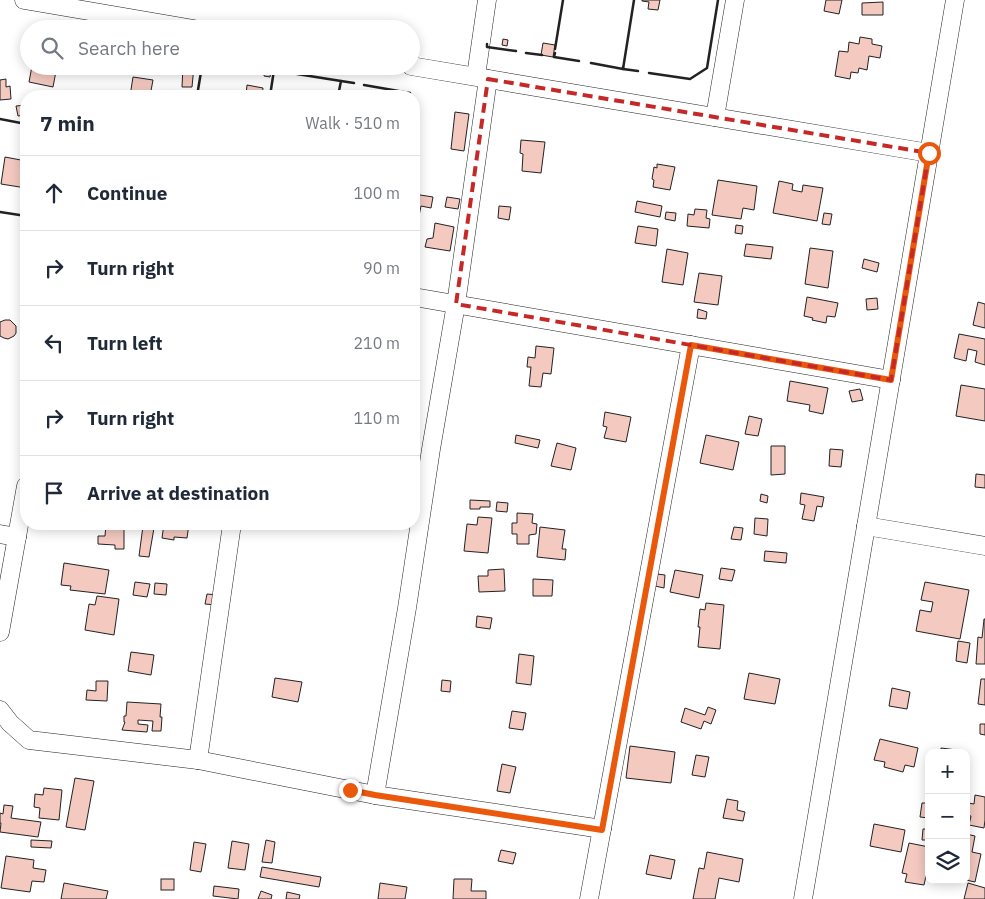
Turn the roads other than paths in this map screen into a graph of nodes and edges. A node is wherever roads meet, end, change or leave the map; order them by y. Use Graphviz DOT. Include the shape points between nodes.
graph roads {
  1 [pos="24,0"];
  2 [pos="487,0"];
  3 [pos="735,0"];
  4 [pos="955,0"];
  5 [pos="141,20"];
  6 [pos="420,68"];
  7 [pos="482,78"];
  8 [pos="715,117"];
  9 [pos="929,153"];
  10 [pos="420,298"];
  11 [pos="456,304"];
  12 [pos="691,345"];
  13 [pos="891,380"];
  14 [pos="20,504"];
  15 [pos="420,522"];
  16 [pos="866,526"];
  17 [pos="231,530"];
  18 [pos="419,530"];
  19 [pos="9,536"];
  20 [pos="985,546"];
  21 [pos="0,632"];
  22 [pos="0,710"];
  23 [pos="198,760"];
  24 [pos="375,795"];
  25 [pos="602,830"];
  26 [pos="589,899"];
  27 [pos="803,899"];
  1 -- 5 [label="street"];
  2 -- 7 [label="street"];
  3 -- 8 [label="street"];
  4 -- 9 [label="street"];
  6 -- 7 [label="street"];
  7 -- 8 [label="street"];
  7 -- 11 [label="street"];
  8 -- 9 [label="street"];
  9 -- 13 [label="street"];
  10 -- 11 [label="street"];
  11 -- 12 [label="street"];
  11 -- 15 [label="street"];
  12 -- 13 [label="street"];
  12 -- 25 [label="street"];
  13 -- 16 [label="street"];
  14 -- 19 [label="street"];
  16 -- 20 [label="street"];
  16 -- 27 [label="street"];
  17 -- 23 [label="street"];
  18 -- 24 [label="street"];
  19 -- 21 [label="street"];
  22 -- 23 [label="street" via="29,740"];
  23 -- 24 [label="street"];
  24 -- 25 [label="street"];
  25 -- 26 [label="street"];
}
